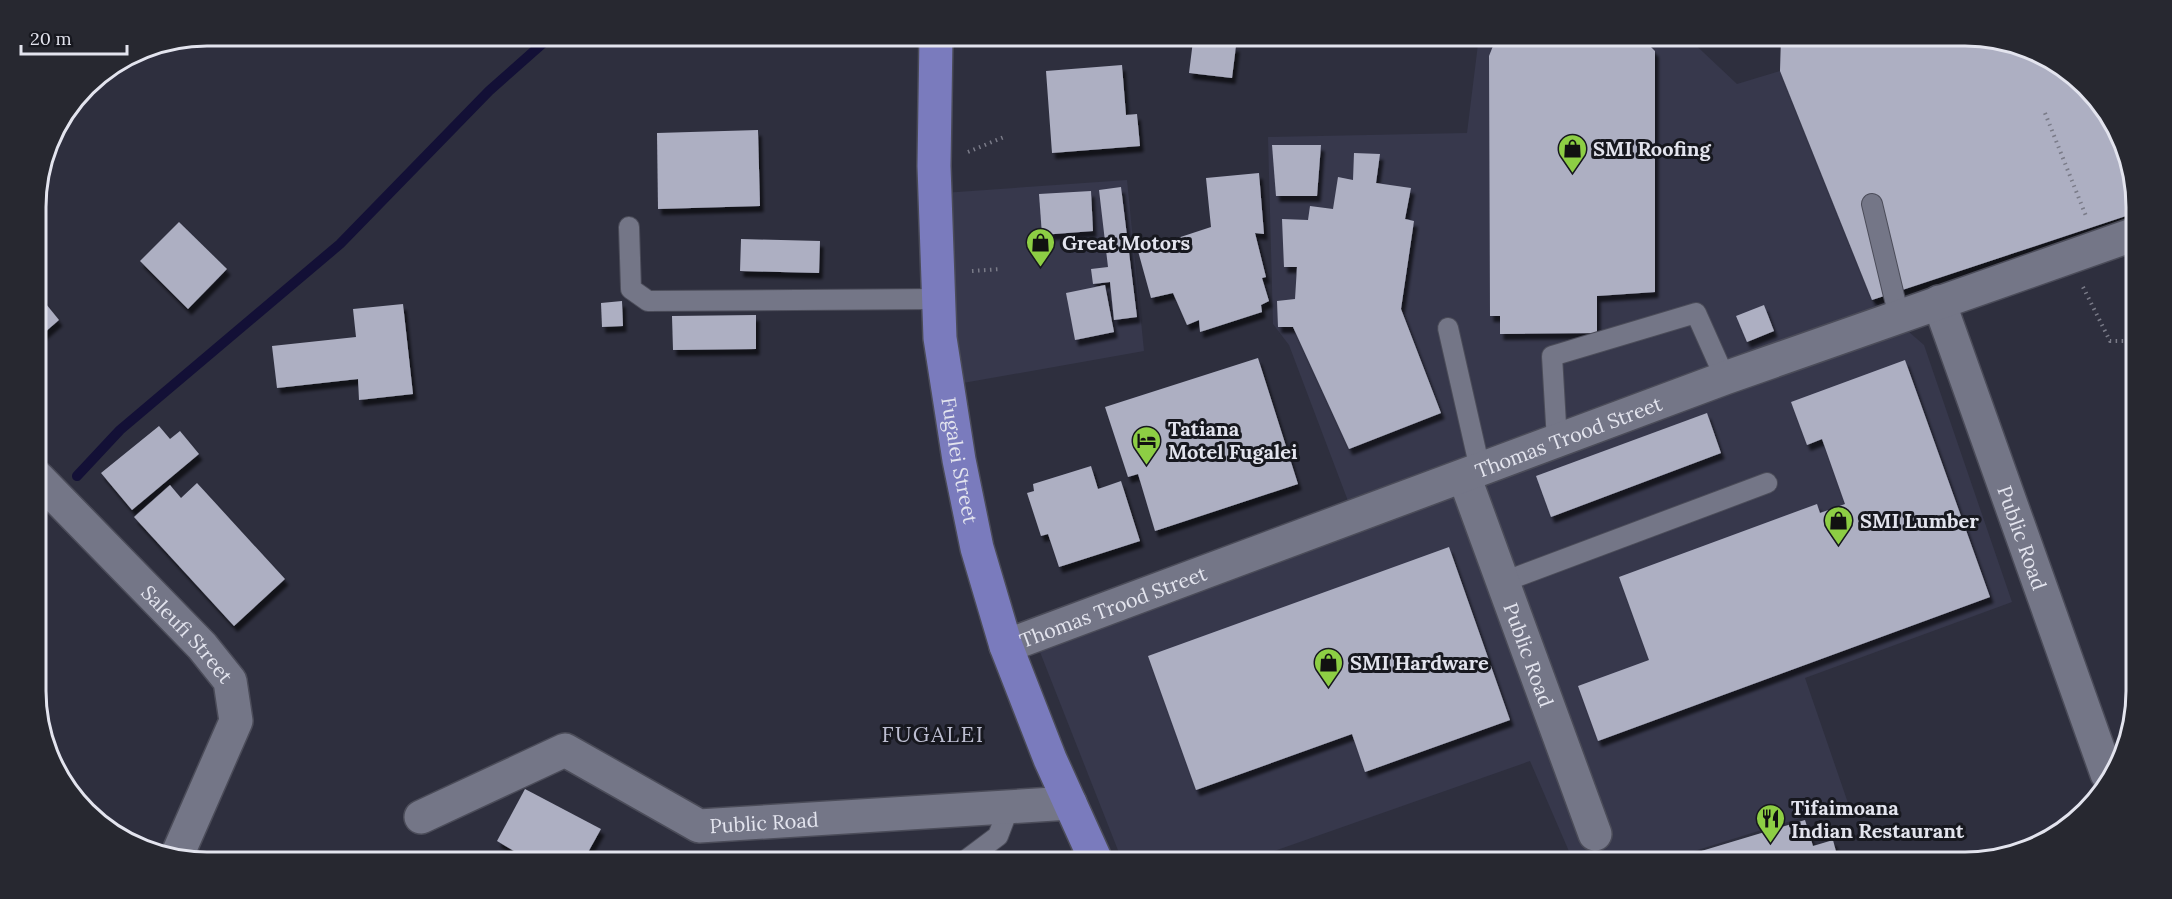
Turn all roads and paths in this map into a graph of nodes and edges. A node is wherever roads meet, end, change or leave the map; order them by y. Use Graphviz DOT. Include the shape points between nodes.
graph roads {
  1 [pos="936,47"];
  2 [pos="2045,113"];
  3 [pos="1872,204"];
  4 [pos="629,227"];
  5 [pos="2126,237"];
  6 [pos="2098,247"];
  7 [pos="2068,257"];
  8 [pos="939,299"];
  9 [pos="1939,303"];
  10 [pos="1899,316"];
  11 [pos="1448,328"];
  12 [pos="2126,341"];
  13 [pos="1725,378"];
  14 [pos="1557,441"];
  15 [pos="1472,472"];
  16 [pos="1767,483"];
  17 [pos="47,487"];
  18 [pos="1503,582"];
  19 [pos="1006,646"];
  20 [pos="2105,769"];
  21 [pos="1070,803"];
  22 [pos="1009,807"];
  23 [pos="421,817"];
  24 [pos="1595,834"];
  25 [pos="180,850"];
  26 [pos="977,852"];
  27 [pos="1092,852"];
  1 -- 8 [label="main road, Fugalei Street" via="933,166"];
  2 -- 6 [label="path"];
  3 -- 10 [label="lane"];
  4 -- 8 [label="lane" via="631,289 648,302"];
  5 -- 6 [label="street, Thomas Trood Street"];
  6 -- 7 [label="street, Thomas Trood Street"];
  7 -- 9 [label="street, Thomas Trood Street"];
  7 -- 12 [label="path" via="2110,341"];
  8 -- 19 [label="main road, Fugalei Street" via="940,338 959,460 977,548"];
  9 -- 10 [label="street, Thomas Trood Street"];
  9 -- 20 [label="street, Public Road"];
  10 -- 13 [label="street, Thomas Trood Street"];
  11 -- 15 [label="lane"];
  13 -- 14 [label="street, Thomas Trood Street"];
  13 -- 14 [label="lane" via="1696,313 1552,356"];
  14 -- 15 [label="street, Thomas Trood Street"];
  15 -- 18 [label="street, Public Road"];
  15 -- 19 [label="street, Thomas Trood Street"];
  16 -- 18 [label="lane"];
  17 -- 25 [label="street, Saleufi Street" via="202,646 230,681 236,721"];
  18 -- 24 [label="street, Public Road"];
  19 -- 21 [label="main road, Fugalei Street"];
  21 -- 22 [label="street, Public Road"];
  21 -- 27 [label="main road, Fugalei Street"];
  22 -- 23 [label="street, Public Road" via="699,826 565,750"];
  22 -- 26 [label="lane" via="998,836"];
}
